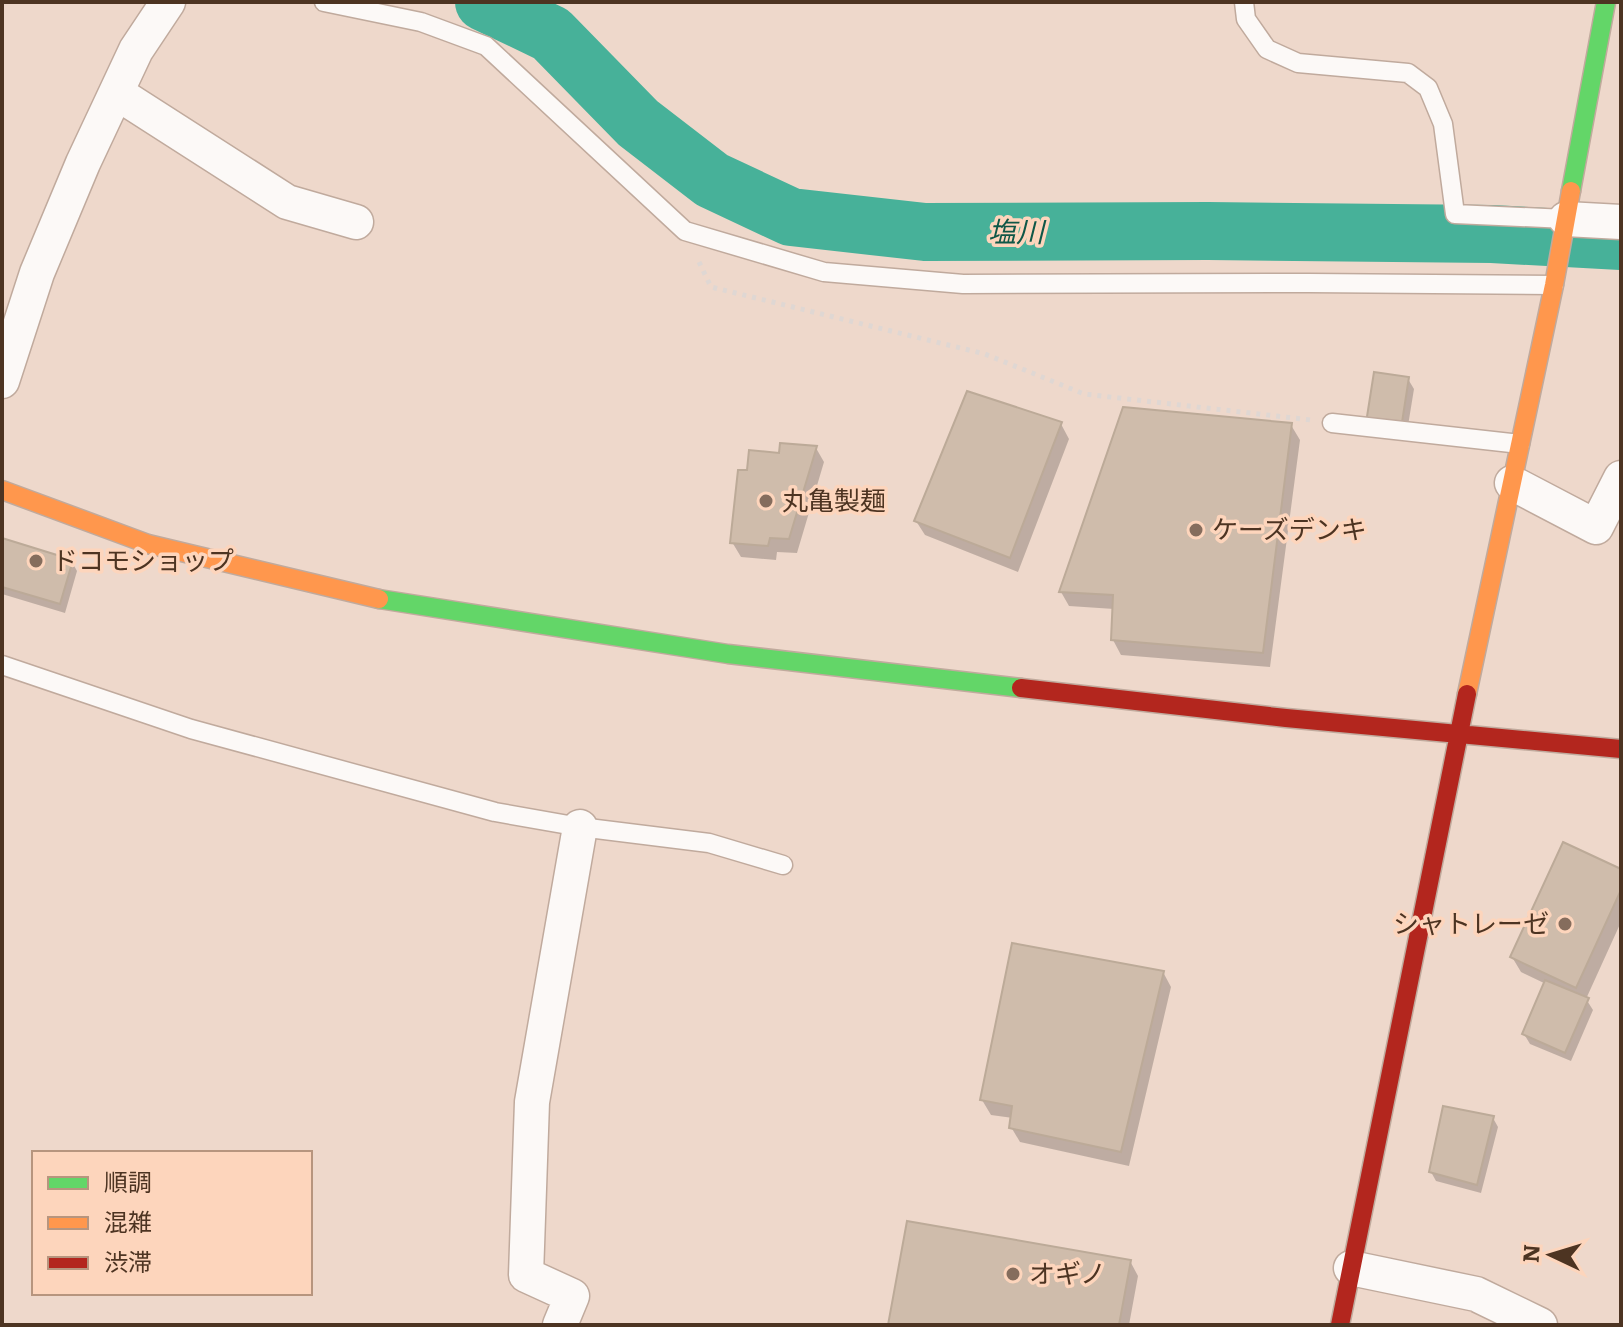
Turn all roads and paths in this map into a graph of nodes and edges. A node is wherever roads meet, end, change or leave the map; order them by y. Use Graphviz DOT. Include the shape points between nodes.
graph roads {
  1 [pos="168,2"];
  2 [pos="324,2"];
  3 [pos="1244,2"];
  4 [pos="1606,2"];
  5 [pos="117,93"];
  6 [pos="1566,219"];
  7 [pos="356,222"];
  8 [pos="1621,222"];
  9 [pos="685,231"];
  10 [pos="1554,285"];
  11 [pos="2,381"];
  12 [pos="1332,423"];
  13 [pos="1520,444"];
  14 [pos="1621,478"];
  15 [pos="1512,483"];
  16 [pos="2,490"];
  17 [pos="2,665"];
  18 [pos="1459,733"];
  19 [pos="1621,749"];
  20 [pos="580,827"];
  21 [pos="783,865"];
  22 [pos="1351,1268"];
  23 [pos="560,1325"];
  24 [pos="1340,1325"];
  25 [pos="1540,1325"];
  1 -- 5 [label="street" via="136,50"];
  2 -- 9 [label="lane" via="421,22 486,46"];
  3 -- 6 [label="lane" via="1246,19 1267,49 1298,63 1408,73 1428,88 1443,124 1455,214"];
  4 -- 6 [label="street"];
  5 -- 7 [label="street" via="287,202"];
  5 -- 11 [label="street" via="37,273"];
  6 -- 8 [label="street"];
  6 -- 10 [label="street"];
  9 -- 10 [label="lane" via="824,272 963,284"];
  9 -- 12 [label="path" via="711,287 985,354 1084,394"];
  10 -- 13 [label="street"];
  12 -- 13 [label="lane"];
  13 -- 15 [label="street"];
  14 -- 15 [label="street" via="1596,527"];
  15 -- 18 [label="street"];
  16 -- 18 [label="street" via="148,544 366,597 728,654"];
  17 -- 20 [label="lane" via="191,729 495,812"];
  18 -- 19 [label="street"];
  18 -- 22 [label="street"];
  20 -- 21 [label="lane" via="709,843"];
  20 -- 23 [label="street" via="532,1102 526,1275 572,1296"];
  22 -- 24 [label="street"];
  22 -- 25 [label="street" via="1476,1294"];
}
